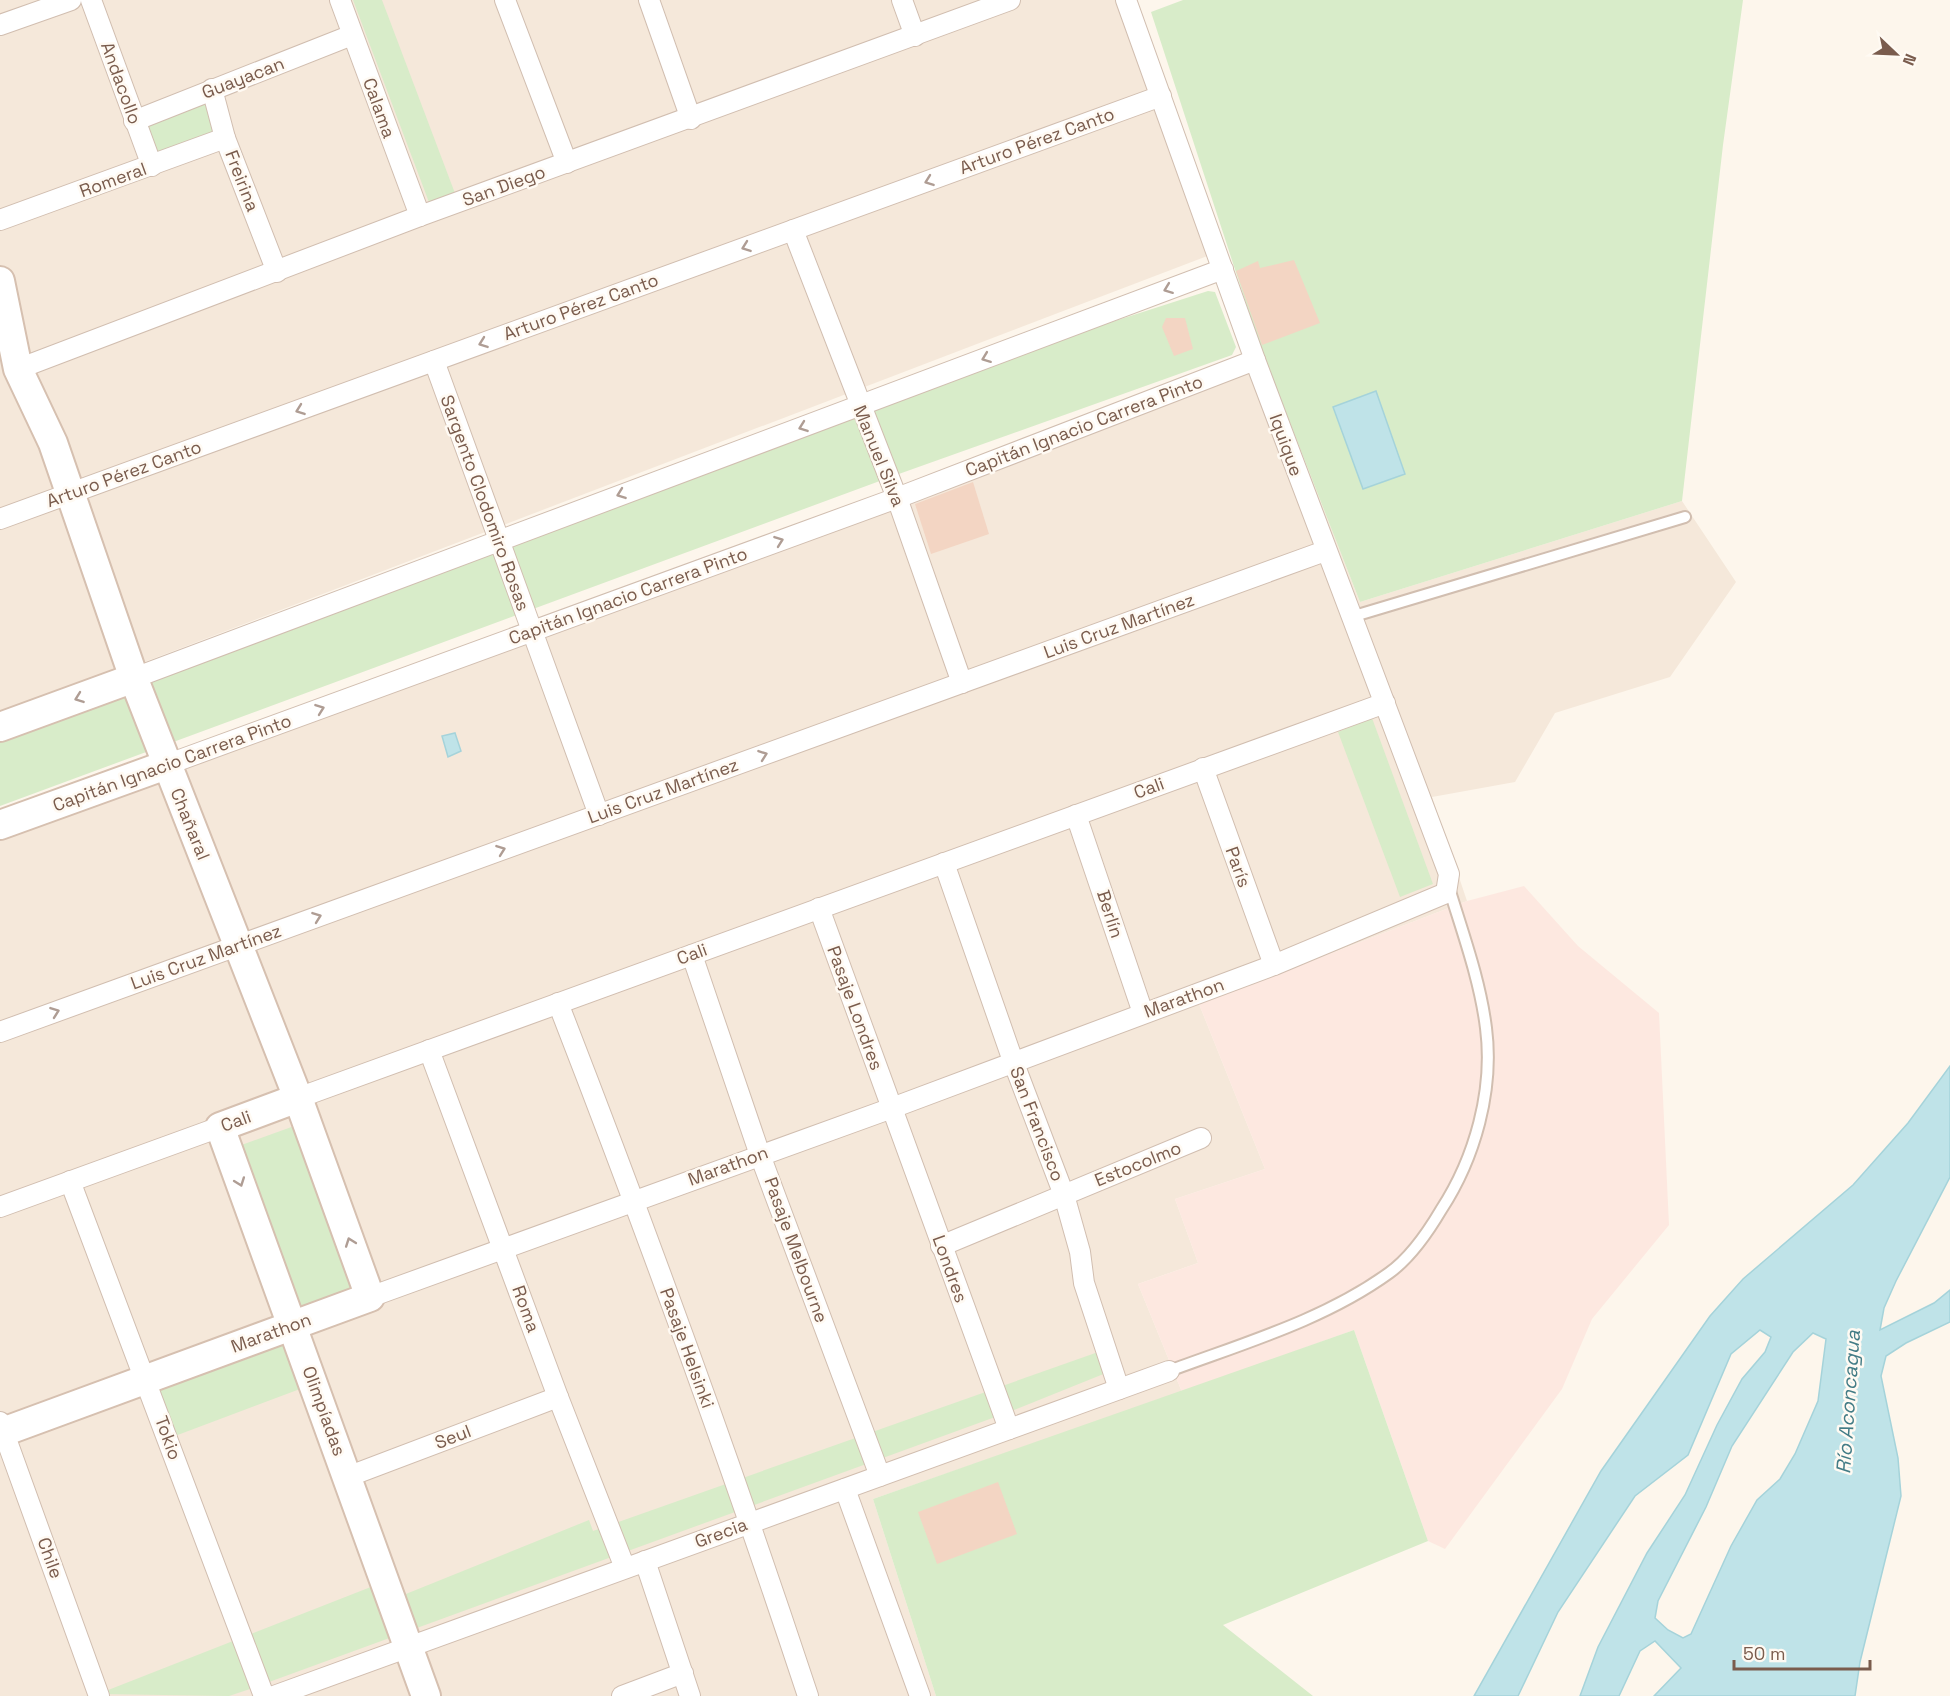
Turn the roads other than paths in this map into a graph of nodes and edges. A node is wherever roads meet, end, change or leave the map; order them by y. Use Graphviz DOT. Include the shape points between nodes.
graph roads {
  1 [pos="71,0"];
  2 [pos="91,0"];
  3 [pos="340,0"];
  4 [pos="505,0"];
  5 [pos="649,0"];
  6 [pos="902,0"];
  7 [pos="1010,0"];
  8 [pos="1126,0"];
  9 [pos="0,25"];
  10 [pos="352,35"];
  11 [pos="915,36"];
  12 [pos="212,89"];
  13 [pos="1161,96"];
  14 [pos="691,119"];
  15 [pos="134,121"];
  16 [pos="225,138"];
  17 [pos="567,163"];
  18 [pos="152,166"];
  19 [pos="420,216"];
  20 [pos="0,220"];
  21 [pos="792,230"];
  22 [pos="1223,269"];
  23 [pos="277,272"];
  24 [pos="0,281"];
  25 [pos="1254,360"];
  26 [pos="434,361"];
  27 [pos="9,372"];
  28 [pos="860,406"];
  29 [pos="70,494"];
  30 [pos="897,498"];
  31 [pos="1685,517"];
  32 [pos="0,519"];
  33 [pos="498,539"];
  34 [pos="1325,551"];
  35 [pos="1352,617"];
  36 [pos="532,631"];
  37 [pos="134,678"];
  38 [pos="962,683"];
  39 [pos="1385,703"];
  40 [pos="0,727"];
  41 [pos="166,765"];
  42 [pos="1203,768"];
  43 [pos="1076,814"];
  44 [pos="599,815"];
  45 [pos="0,825"];
  46 [pos="944,862"];
  47 [pos="1449,888"];
  48 [pos="819,908"];
  49 [pos="238,946"];
  50 [pos="692,955"];
  51 [pos="1274,965"];
  52 [pos="558,1003"];
  53 [pos="1143,1013"];
  54 [pos="0,1032"];
  55 [pos="429,1050"];
  56 [pos="1013,1061"];
  57 [pos="298,1098"];
  58 [pos="892,1108"];
  59 [pos="220,1127"];
  60 [pos="1201,1138"];
  61 [pos="760,1155"];
  62 [pos="70,1181"];
  63 [pos="1064,1195"];
  64 [pos="634,1200"];
  65 [pos="0,1207"];
  66 [pos="941,1246"];
  67 [pos="504,1248"];
  68 [pos="369,1297"];
  69 [pos="292,1325"];
  70 [pos="1169,1371"];
  71 [pos="146,1379"];
  72 [pos="1119,1389"];
  73 [pos="558,1397"];
  74 [pos="1,1428"];
  75 [pos="1009,1429"];
  76 [pos="880,1476"];
  77 [pos="347,1477"];
  78 [pos="845,1489"];
  79 [pos="750,1523"];
  80 [pos="645,1561"];
  81 [pos="625,1568"];
  82 [pos="408,1647"];
  83 [pos="683,1673"];
  84 [pos="282,1695"];
  85 [pos="99,1696"];
  86 [pos="264,1696"];
  87 [pos="426,1696"];
  88 [pos="622,1696"];
  89 [pos="690,1696"];
  90 [pos="808,1696"];
  91 [pos="920,1696"];
  1 -- 9 [label="street"];
  2 -- 15 [label="street, Andacollo"];
  3 -- 10 [label="street, Calama"];
  4 -- 17 [label="street"];
  5 -- 14 [label="street"];
  6 -- 11 [label="street"];
  7 -- 11 [label="street, San Diego"];
  8 -- 13 [label="street, Iquique"];
  10 -- 12 [label="street, Guayacan"];
  10 -- 19 [label="street, Calama"];
  11 -- 14 [label="street, San Diego"];
  12 -- 15 [label="street, Guayacan"];
  12 -- 16 [label="street, Freirina"];
  13 -- 21 [label="street, Arturo Pérez Canto, one-way"];
  13 -- 22 [label="street, Iquique"];
  14 -- 17 [label="street, San Diego"];
  15 -- 18 [label="street, Andacollo"];
  16 -- 18 [label="street, Romeral"];
  16 -- 23 [label="street, Freirina"];
  17 -- 19 [label="street, San Diego"];
  18 -- 20 [label="street, Romeral"];
  19 -- 23 [label="street, San Diego"];
  21 -- 26 [label="street, Arturo Pérez Canto, one-way"];
  21 -- 28 [label="street, Manuel Silva"];
  22 -- 25 [label="street, Iquique"];
  22 -- 28 [label="street, one-way"];
  23 -- 27 [label="street, San Diego"];
  24 -- 27 [label="street, Chañaral"];
  25 -- 30 [label="street, Capitán Ignacio Carrera Pinto"];
  25 -- 34 [label="street, Iquique"];
  26 -- 29 [label="street, Arturo Pérez Canto, one-way"];
  26 -- 33 [label="street, Sargento Clodomiro Rosas"];
  27 -- 29 [label="street, Chañaral" via="40,412"];
  28 -- 30 [label="street, Manuel Silva"];
  28 -- 33 [label="street, one-way"];
  29 -- 32 [label="street, Arturo Pérez Canto"];
  29 -- 37 [label="street, Chañaral"];
  36 -- 30 [label="street, Capitán Ignacio Carrera Pinto, one-way"];
  30 -- 38 [label="street, Manuel Silva"];
  31 -- 35 [label="lane"];
  33 -- 36 [label="street, Sargento Clodomiro Rosas"];
  33 -- 37 [label="street"];
  34 -- 35 [label="street, Iquique"];
  34 -- 38 [label="street, Luis Cruz Martínez"];
  35 -- 39 [label="street, Iquique"];
  41 -- 36 [label="street, Capitán Ignacio Carrera Pinto, one-way"];
  36 -- 44 [label="street, Sargento Clodomiro Rosas"];
  37 -- 40 [label="street, one-way"];
  37 -- 41 [label="street, Chañaral"];
  44 -- 38 [label="street, Luis Cruz Martínez, one-way"];
  39 -- 42 [label="street, Cali"];
  39 -- 47 [label="street, Iquique" via="1449,874"];
  41 -- 45 [label="street, Capitán Ignacio Carrera Pinto"];
  41 -- 49 [label="street, Chañaral"];
  42 -- 43 [label="street, Cali"];
  42 -- 51 [label="street, París"];
  43 -- 46 [label="street, Cali"];
  43 -- 53 [label="street, Berlín"];
  49 -- 44 [label="street, Luis Cruz Martínez, one-way"];
  46 -- 48 [label="street, Cali"];
  46 -- 56 [label="street, San Francisco"];
  47 -- 51 [label="street, Marathon" via="1440,897"];
  47 -- 70 [label="lane" via="1484,1019 1488,1080 1476,1137 1452,1195 1428,1231 1391,1272 1336,1305"];
  48 -- 50 [label="street, Cali"];
  48 -- 58 [label="street, Pasaje Londres"];
  54 -- 49 [label="street, Luis Cruz Martínez, one-way"];
  49 -- 57 [label="street, Chañaral"];
  50 -- 52 [label="street, Cali"];
  50 -- 61 [label="street, Pasaje Melbourne"];
  51 -- 53 [label="street, Marathon"];
  52 -- 55 [label="street, Cali"];
  52 -- 64 [label="street, Pasaje Helsinki"];
  53 -- 56 [label="street, Marathon"];
  55 -- 57 [label="street, Cali"];
  55 -- 67 [label="street, Roma"];
  56 -- 58 [label="street, Marathon"];
  56 -- 63 [label="street, San Francisco"];
  57 -- 59 [label="street, Cali"];
  68 -- 57 [label="street, Chañaral, one-way"];
  58 -- 61 [label="street, Marathon"];
  58 -- 66 [label="street, Londres"];
  59 -- 62 [label="street, Cali"];
  59 -- 69 [label="street, Olimpíadas, one-way"];
  60 -- 63 [label="street, Estocolmo"];
  61 -- 64 [label="street, Marathon"];
  61 -- 76 [label="street, Pasaje Melbourne"];
  62 -- 65 [label="street, Cali"];
  62 -- 71 [label="street, Tokio"];
  63 -- 66 [label="street, Estocolmo"];
  63 -- 72 [label="street, San Francisco" via="1084,1283"];
  64 -- 67 [label="street, Marathon"];
  64 -- 79 [label="street, Pasaje Helsinki"];
  66 -- 75 [label="street, Londres"];
  67 -- 68 [label="street, Marathon"];
  67 -- 73 [label="street, Roma"];
  68 -- 69 [label="street, Marathon"];
  69 -- 71 [label="street, Marathon"];
  69 -- 77 [label="street, Olimpíadas"];
  70 -- 72 [label="street, Grecia"];
  71 -- 74 [label="street, Marathon"];
  71 -- 86 [label="street, Tokio"];
  72 -- 75 [label="street, Grecia"];
  73 -- 77 [label="street, Seul"];
  73 -- 81 [label="street, Roma"];
  74 -- 85 [label="street, Chile"];
  75 -- 76 [label="street, Grecia"];
  76 -- 78 [label="street, Grecia"];
  77 -- 82 [label="street, Olimpíadas"];
  78 -- 79 [label="street, Grecia"];
  78 -- 91 [label="street"];
  79 -- 80 [label="street, Grecia"];
  79 -- 90 [label="street, Pasaje Helsinki"];
  80 -- 81 [label="street, Grecia"];
  80 -- 83 [label="street"];
  81 -- 82 [label="street, Grecia"];
  82 -- 84 [label="street, Grecia"];
  82 -- 87 [label="street, Olimpíadas"];
  83 -- 88 [label="street"];
  83 -- 89 [label="street"];
}
